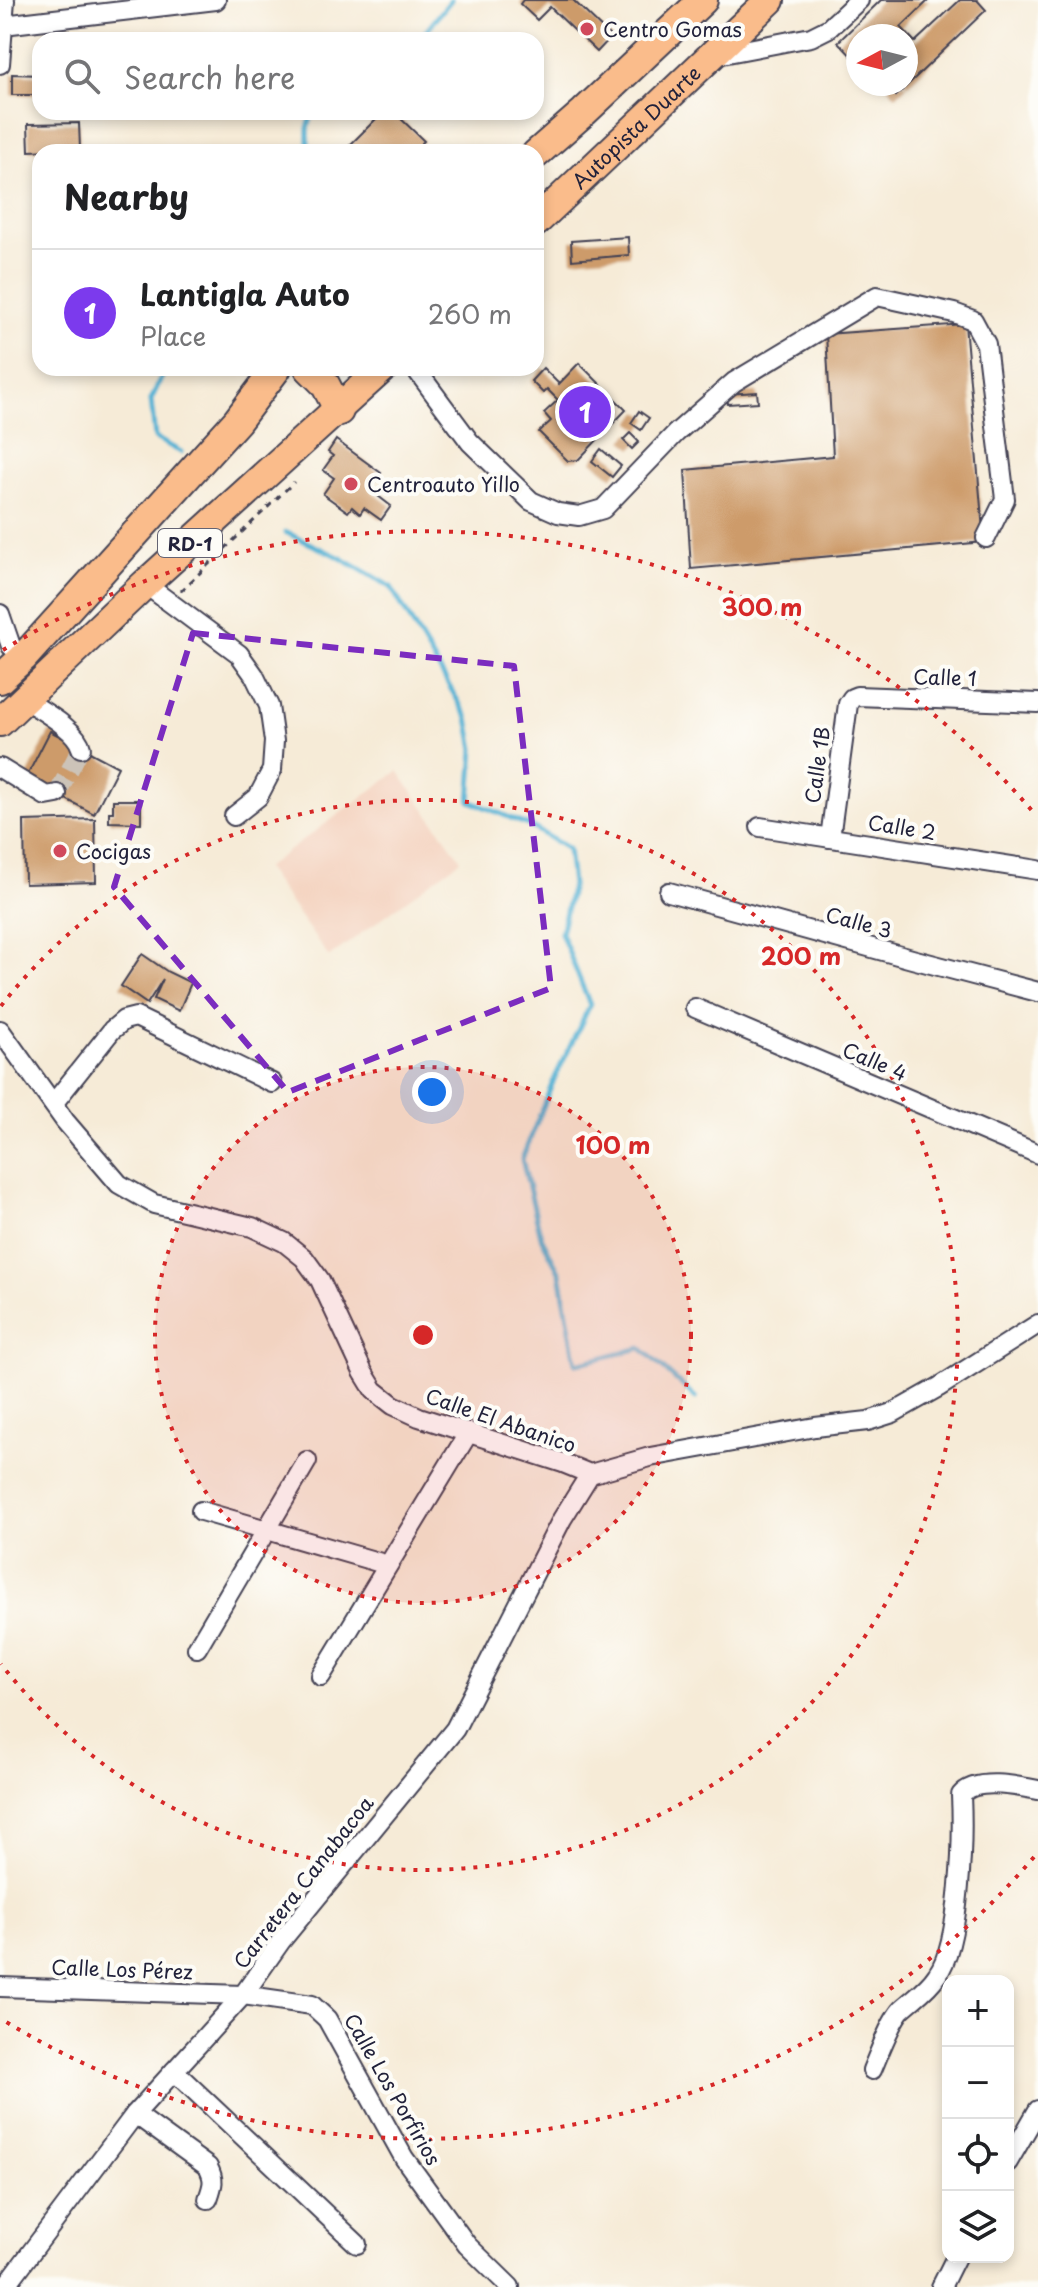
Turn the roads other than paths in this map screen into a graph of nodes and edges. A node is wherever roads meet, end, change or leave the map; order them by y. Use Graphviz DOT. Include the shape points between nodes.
graph roads {
  1 [pos="5,0"];
  2 [pos="216,0"];
  3 [pos="703,0"];
  4 [pos="770,0"];
  5 [pos="859,0"];
  6 [pos="3,25"];
  7 [pos="709,56"];
  8 [pos="0,64"];
  9 [pos="544,147"];
  10 [pos="544,214"];
  11 [pos="271,376"];
  12 [pos="317,376"];
  13 [pos="338,376"];
  14 [pos="375,376"];
  15 [pos="421,376"];
  16 [pos="362,388"];
  17 [pos="339,411"];
  18 [pos="986,538"];
  19 [pos="145,584"];
  20 [pos="0,614"];
  21 [pos="23,658"];
  22 [pos="0,679"];
  23 [pos="852,698"];
  24 [pos="24,699"];
  25 [pos="1038,703"];
  26 [pos="0,722"];
  27 [pos="81,748"];
  28 [pos="0,768"];
  29 [pos="57,794"];
  30 [pos="234,816"];
  31 [pos="760,827"];
  32 [pos="830,838"];
  33 [pos="1038,870"];
  34 [pos="669,892"];
  35 [pos="1038,992"];
  36 [pos="695,1008"];
  37 [pos="0,1030"];
  38 [pos="272,1083"];
  39 [pos="53,1104"];
  40 [pos="1038,1154"];
  41 [pos="1038,1324"];
  42 [pos="469,1432"];
  43 [pos="307,1461"];
  44 [pos="590,1474"];
  45 [pos="201,1511"];
  46 [pos="266,1530"];
  47 [pos="388,1565"];
  48 [pos="197,1648"];
  49 [pos="321,1676"];
  50 [pos="1038,1790"];
  51 [pos="0,1987"];
  52 [pos="243,1995"];
  53 [pos="872,2070"];
  54 [pos="174,2071"];
  55 [pos="1038,2110"];
  56 [pos="135,2114"];
  57 [pos="1014,2152"];
  58 [pos="208,2199"];
  59 [pos="357,2244"];
  60 [pos="953,2263"];
  61 [pos="5,2287"];
  62 [pos="510,2287"];
  63 [pos="941,2287"];
  1 -- 6 [label="street"];
  2 -- 6 [label="street"];
  3 -- 9 [label="highway"];
  4 -- 7 [label="highway, Autopista Duarte"];
  5 -- 7 [label="street" via="811,37"];
  6 -- 8 [label="street"];
  7 -- 10 [label="highway, Autopista Duarte"];
  11 -- 21 [label="highway, RD-1" via="237,421"];
  12 -- 17 [label="highway"];
  13 -- 16 [label="highway"];
  14 -- 16 [label="highway, RD-1"];
  15 -- 18 [label="street" via="470,442 531,501 579,516 603,509 734,382 877,296 954,313 973,320 986,344 1005,499"];
  16 -- 17 [label="highway, RD-1"];
  17 -- 19 [label="highway, RD-1"];
  19 -- 24 [label="highway, RD-1"];
  19 -- 30 [label="street" via="239,654 269,706 272,770 258,797"];
  20 -- 21 [label="street" via="11,646"];
  21 -- 22 [label="highway, RD-1"];
  23 -- 25 [label="street, Calle 1"];
  23 -- 32 [label="street, Calle 1B"];
  24 -- 26 [label="highway, RD-1"];
  24 -- 27 [label="street" via="74,734"];
  28 -- 29 [label="street" via="46,796"];
  31 -- 32 [label="street, Calle 2"];
  32 -- 33 [label="street, Calle 2"];
  34 -- 35 [label="street, Calle 3"];
  36 -- 40 [label="street, Calle 4"];
  37 -- 39 [label="street, Calle El Abanico"];
  38 -- 39 [label="street" via="136,1017 112,1030"];
  39 -- 42 [label="street, Calle El Abanico" via="119,1184 154,1204 252,1227 284,1242 320,1280 374,1390 419,1417"];
  41 -- 44 [label="street, Calle El Abanico" via="893,1413 650,1457"];
  42 -- 44 [label="street, Calle El Abanico"];
  42 -- 47 [label="street"];
  43 -- 46 [label="street"];
  44 -- 52 [label="street, Carretera Canabacoa" via="455,1729"];
  45 -- 46 [label="street"];
  46 -- 47 [label="street"];
  46 -- 48 [label="street"];
  47 -- 49 [label="street"];
  50 -- 53 [label="street" via="975,1785 961,1795 960,1870 950,1941 939,1973 899,2011"];
  51 -- 52 [label="street, Calle Los Pérez"];
  52 -- 54 [label="street, Carretera Canabacoa"];
  52 -- 62 [label="street, Calle Los Porfirios" via="312,2005 322,2012 404,2158 467,2245"];
  54 -- 56 [label="street, Carretera Canabacoa"];
  54 -- 59 [label="street"];
  55 -- 57 [label="street"];
  56 -- 58 [label="street" via="208,2167 214,2183"];
  56 -- 61 [label="street, Carretera Canabacoa"];
  60 -- 63 [label="street"];
}
